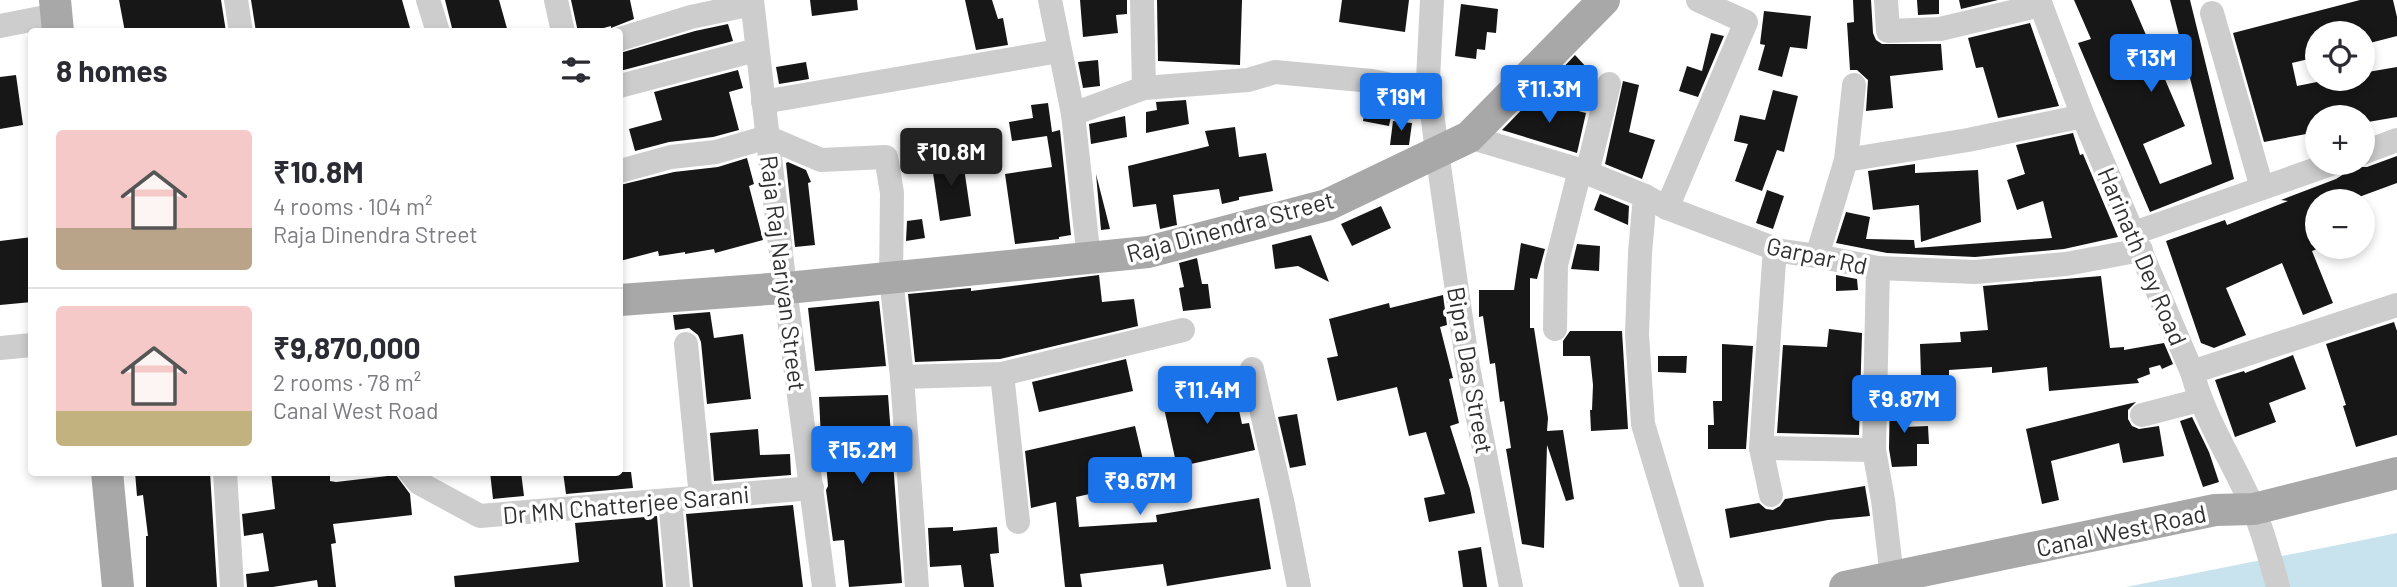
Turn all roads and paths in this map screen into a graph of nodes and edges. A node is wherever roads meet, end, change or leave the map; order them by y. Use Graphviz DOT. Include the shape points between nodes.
graph roads {
  1 [pos="236,0"];
  2 [pos="428,0"];
  3 [pos="556,0"];
  4 [pos="1050,0"];
  5 [pos="1142,0"];
  6 [pos="1432,0"];
  7 [pos="1604,0"];
  8 [pos="1698,0"];
  9 [pos="1885,0"];
  10 [pos="752,2"];
  11 [pos="2040,2"];
  12 [pos="2211,13"];
  13 [pos="56,15"];
  14 [pos="0,26"];
  15 [pos="240,28"];
  16 [pos="433,28"];
  17 [pos="562,28"];
  18 [pos="623,38"];
  19 [pos="756,50"];
  20 [pos="1059,51"];
  21 [pos="1609,83"];
  22 [pos="623,85"];
  23 [pos="1854,85"];
  24 [pos="1144,88"];
  25 [pos="1430,93"];
  26 [pos="763,102"];
  27 [pos="1073,114"];
  28 [pos="2083,116"];
  29 [pos="1469,136"];
  30 [pos="766,137"];
  31 [pos="2397,141"];
  32 [pos="2375,149"];
  33 [pos="1437,152"];
  34 [pos="1846,160"];
  35 [pos="623,170"];
  36 [pos="1583,172"];
  37 [pos="2305,173"];
  38 [pos="2262,188"];
  39 [pos="1656,202"];
  40 [pos="2137,242"];
  41 [pos="1775,248"];
  42 [pos="1817,256"];
  43 [pos="1089,259"];
  44 [pos="1878,268"];
  45 [pos="891,278"];
  46 [pos="785,288"];
  47 [pos="623,300"];
  48 [pos="2397,305"];
  49 [pos="1555,329"];
  50 [pos="1183,330"];
  51 [pos="685,344"];
  52 [pos="28,345"];
  53 [pos="0,348"];
  54 [pos="1252,369"];
  55 [pos="2192,372"];
  56 [pos="1002,374"];
  57 [pos="902,377"];
  58 [pos="2200,400"];
  59 [pos="2142,415"];
  60 [pos="1761,448"];
  61 [pos="1874,450"];
  62 [pos="2397,473"];
  63 [pos="107,476"];
  64 [pos="225,476"];
  65 [pos="414,476"];
  66 [pos="812,488"];
  67 [pos="1772,495"];
  68 [pos="701,497"];
  69 [pos="670,500"];
  70 [pos="2258,520"];
  71 [pos="1018,523"];
  72 [pos="1892,577"];
  73 [pos="118,587"];
  74 [pos="232,587"];
  75 [pos="678,587"];
  76 [pos="824,587"];
  77 [pos="917,587"];
  78 [pos="1299,587"];
  79 [pos="1511,587"];
  80 [pos="1692,587"];
  81 [pos="1845,587"];
  82 [pos="2278,587"];
  1 -- 15 [label="street"];
  2 -- 16 [label="street"];
  3 -- 17 [label="street"];
  4 -- 20 [label="street"];
  5 -- 24 [label="street"];
  6 -- 25 [label="street, Bipra Das Street"];
  7 -- 29 [label="main road, Raja Dinendra Street"];
  8 -- 39 [label="street" via="1746,22"];
  9 -- 11 [label="street" via="1888,31 1940,29"];
  10 -- 18 [label="street"];
  10 -- 19 [label="street, Raja Raj Nariyan Street"];
  11 -- 28 [label="street, Harinath Dey Road"];
  12 -- 38 [label="street"];
  13 -- 14 [label="street"];
  19 -- 22 [label="street"];
  19 -- 26 [label="street, Raja Raj Nariyan Street"];
  20 -- 26 [label="street"];
  20 -- 27 [label="street"];
  21 -- 36 [label="street"];
  23 -- 34 [label="street"];
  24 -- 25 [label="street" via="1248,80 1275,72 1372,81"];
  24 -- 27 [label="street"];
  25 -- 33 [label="street, Bipra Das Street"];
  26 -- 30 [label="street, Raja Raj Nariyan Street"];
  27 -- 43 [label="street"];
  28 -- 34 [label="street"];
  28 -- 40 [label="street, Harinath Dey Road"];
  29 -- 33 [label="main road, Raja Dinendra Street"];
  29 -- 36 [label="street, Garpar Rd"];
  30 -- 35 [label="street"];
  30 -- 45 [label="street" via="821,160 886,157 892,193"];
  30 -- 46 [label="street, Raja Raj Nariyan Street"];
  31 -- 32 [label="street"];
  33 -- 43 [label="main road, Raja Dinendra Street" via="1327,205 1148,252"];
  33 -- 79 [label="street, Bipra Das Street" via="1468,367"];
  34 -- 42 [label="street"];
  36 -- 39 [label="street, Garpar Rd"];
  36 -- 49 [label="street" via="1556,265"];
  37 -- 38 [label="street, Garpar Rd"];
  38 -- 40 [label="street, Garpar Rd"];
  39 -- 41 [label="street, Garpar Rd"];
  39 -- 80 [label="street" via="1640,253 1637,334 1643,424"];
  40 -- 44 [label="street, Garpar Rd" via="2066,264 1975,272"];
  40 -- 55 [label="street, Harinath Dey Road"];
  41 -- 42 [label="street, Garpar Rd"];
  41 -- 60 [label="street"];
  42 -- 44 [label="street, Garpar Rd"];
  43 -- 45 [label="main road, Raja Dinendra Street"];
  44 -- 61 [label="street"];
  45 -- 46 [label="main road, Raja Dinendra Street"];
  45 -- 57 [label="street"];
  46 -- 47 [label="main road, Raja Dinendra Street"];
  46 -- 66 [label="street, Raja Raj Nariyan Street"];
  48 -- 55 [label="street"];
  50 -- 56 [label="street"];
  51 -- 68 [label="street"];
  52 -- 53 [label="street"];
  54 -- 78 [label="street"];
  55 -- 58 [label="street, Harinath Dey Road"];
  56 -- 57 [label="street"];
  56 -- 71 [label="street"];
  57 -- 77 [label="street"];
  58 -- 59 [label="street"];
  58 -- 70 [label="street, Harinath Dey Road"];
  60 -- 61 [label="street"];
  60 -- 67 [label="street"];
  61 -- 72 [label="street"];
  62 -- 70 [label="main road, Canal West Road"];
  63 -- 73 [label="main road"];
  64 -- 74 [label="street"];
  65 -- 69 [label="street, Dr MN Chatterjee Sarani" via="480,516"];
  66 -- 68 [label="street, Dr MN Chatterjee Sarani"];
  66 -- 76 [label="street, Raja Raj Nariyan Street"];
  68 -- 69 [label="street, Dr MN Chatterjee Sarani"];
  69 -- 75 [label="street"];
  70 -- 72 [label="main road, Canal West Road" via="2215,510"];
  70 -- 82 [label="street, Harinath Dey Road"];
  72 -- 81 [label="main road, Canal West Road"];
}
